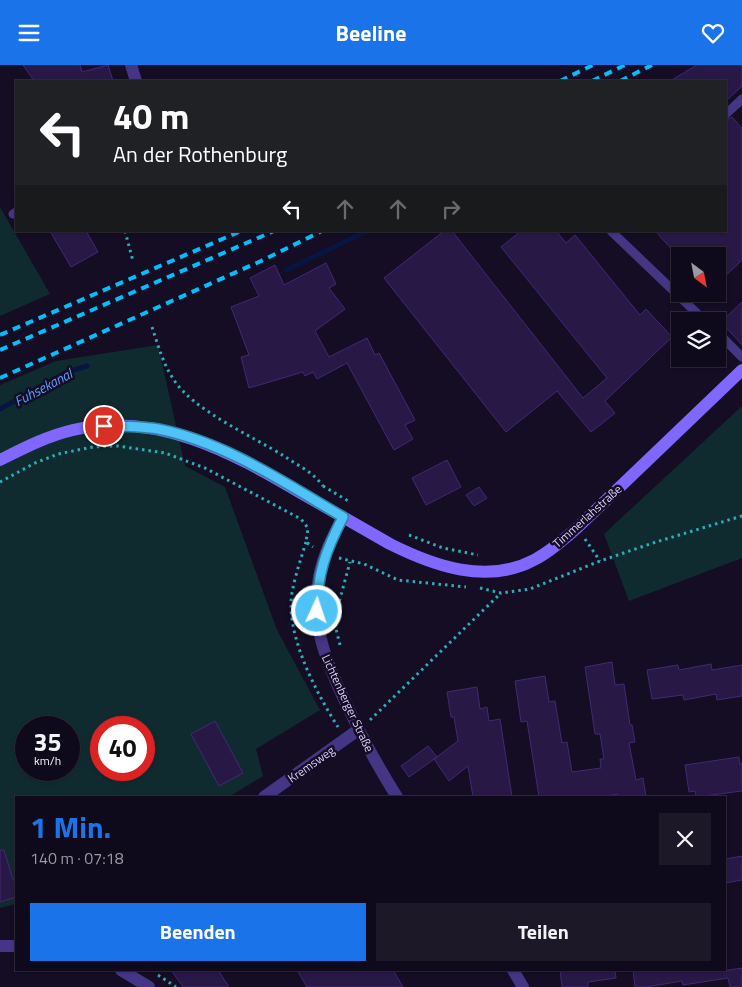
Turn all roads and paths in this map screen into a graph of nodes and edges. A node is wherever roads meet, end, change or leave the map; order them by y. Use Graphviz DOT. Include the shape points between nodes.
graph roads {
  1 [pos="132,65"];
  2 [pos="136,80"];
  3 [pos="742,99"];
  4 [pos="727,113"];
  5 [pos="126,232"];
  6 [pos="612,232"];
  7 [pos="132,261"];
  8 [pos="696,312"];
  9 [pos="152,327"];
  10 [pos="726,341"];
  11 [pos="742,357"];
  12 [pos="742,370"];
  13 [pos="0,460"];
  14 [pos="0,482"];
  15 [pos="323,486"];
  16 [pos="328,494"];
  17 [pos="356,506"];
  18 [pos="742,516"];
  19 [pos="343,517"];
  20 [pos="577,528"];
  21 [pos="407,534"];
  22 [pos="326,553"];
  23 [pos="485,557"];
  24 [pos="600,561"];
  25 [pos="350,562"];
  26 [pos="501,593"];
  27 [pos="341,649"];
  28 [pos="364,712"];
  29 [pos="358,730"];
  30 [pos="265,796"];
  31 [pos="396,796"];
  32 [pos="0,946"];
  33 [pos="15,946"];
  34 [pos="123,971"];
  35 [pos="153,971"];
  36 [pos="514,971"];
  37 [pos="149,987"];
  38 [pos="176,987"];
  39 [pos="523,987"];
  1 -- 2 [label="street"];
  3 -- 4 [label="lane"];
  5 -- 7 [label="path"];
  6 -- 8 [label="lane"];
  9 -- 15 [label="path" via="168,370 183,391 215,415 317,477"];
  10 -- 11 [label="lane"];
  12 -- 20 [label="main road, Timmerlahstraße"];
  13 -- 19 [label="main road, Timmerlahstraße" via="26,446 75,430 104,426 157,429 182,435 246,461"];
  14 -- 22 [label="path" via="58,453 118,445 165,453 205,469 301,519 308,528 306,543"];
  15 -- 16 [label="path"];
  15 -- 17 [label="path"];
  18 -- 24 [label="path"];
  19 -- 20 [label="main road, Timmerlahstraße" via="413,555 450,568 484,572 502,571 534,560"];
  19 -- 22 [label="street, Lichtenberger Straße"];
  20 -- 24 [label="path"];
  21 -- 23 [label="path" via="443,548"];
  22 -- 25 [label="path"];
  22 -- 29 [label="street, Lichtenberger Straße" via="318,578 318,631 329,666"];
  24 -- 26 [label="path" via="530,589"];
  25 -- 26 [label="path" via="364,564 398,580"];
  25 -- 27 [label="path" via="334,621"];
  26 -- 28 [label="path" via="368,721"];
  29 -- 30 [label="street, Kremsweg"];
  29 -- 31 [label="street, Lichtenberger Straße"];
  32 -- 33 [label="street"];
  34 -- 37 [label="street"];
  35 -- 38 [label="path"];
  36 -- 39 [label="street"];
}
